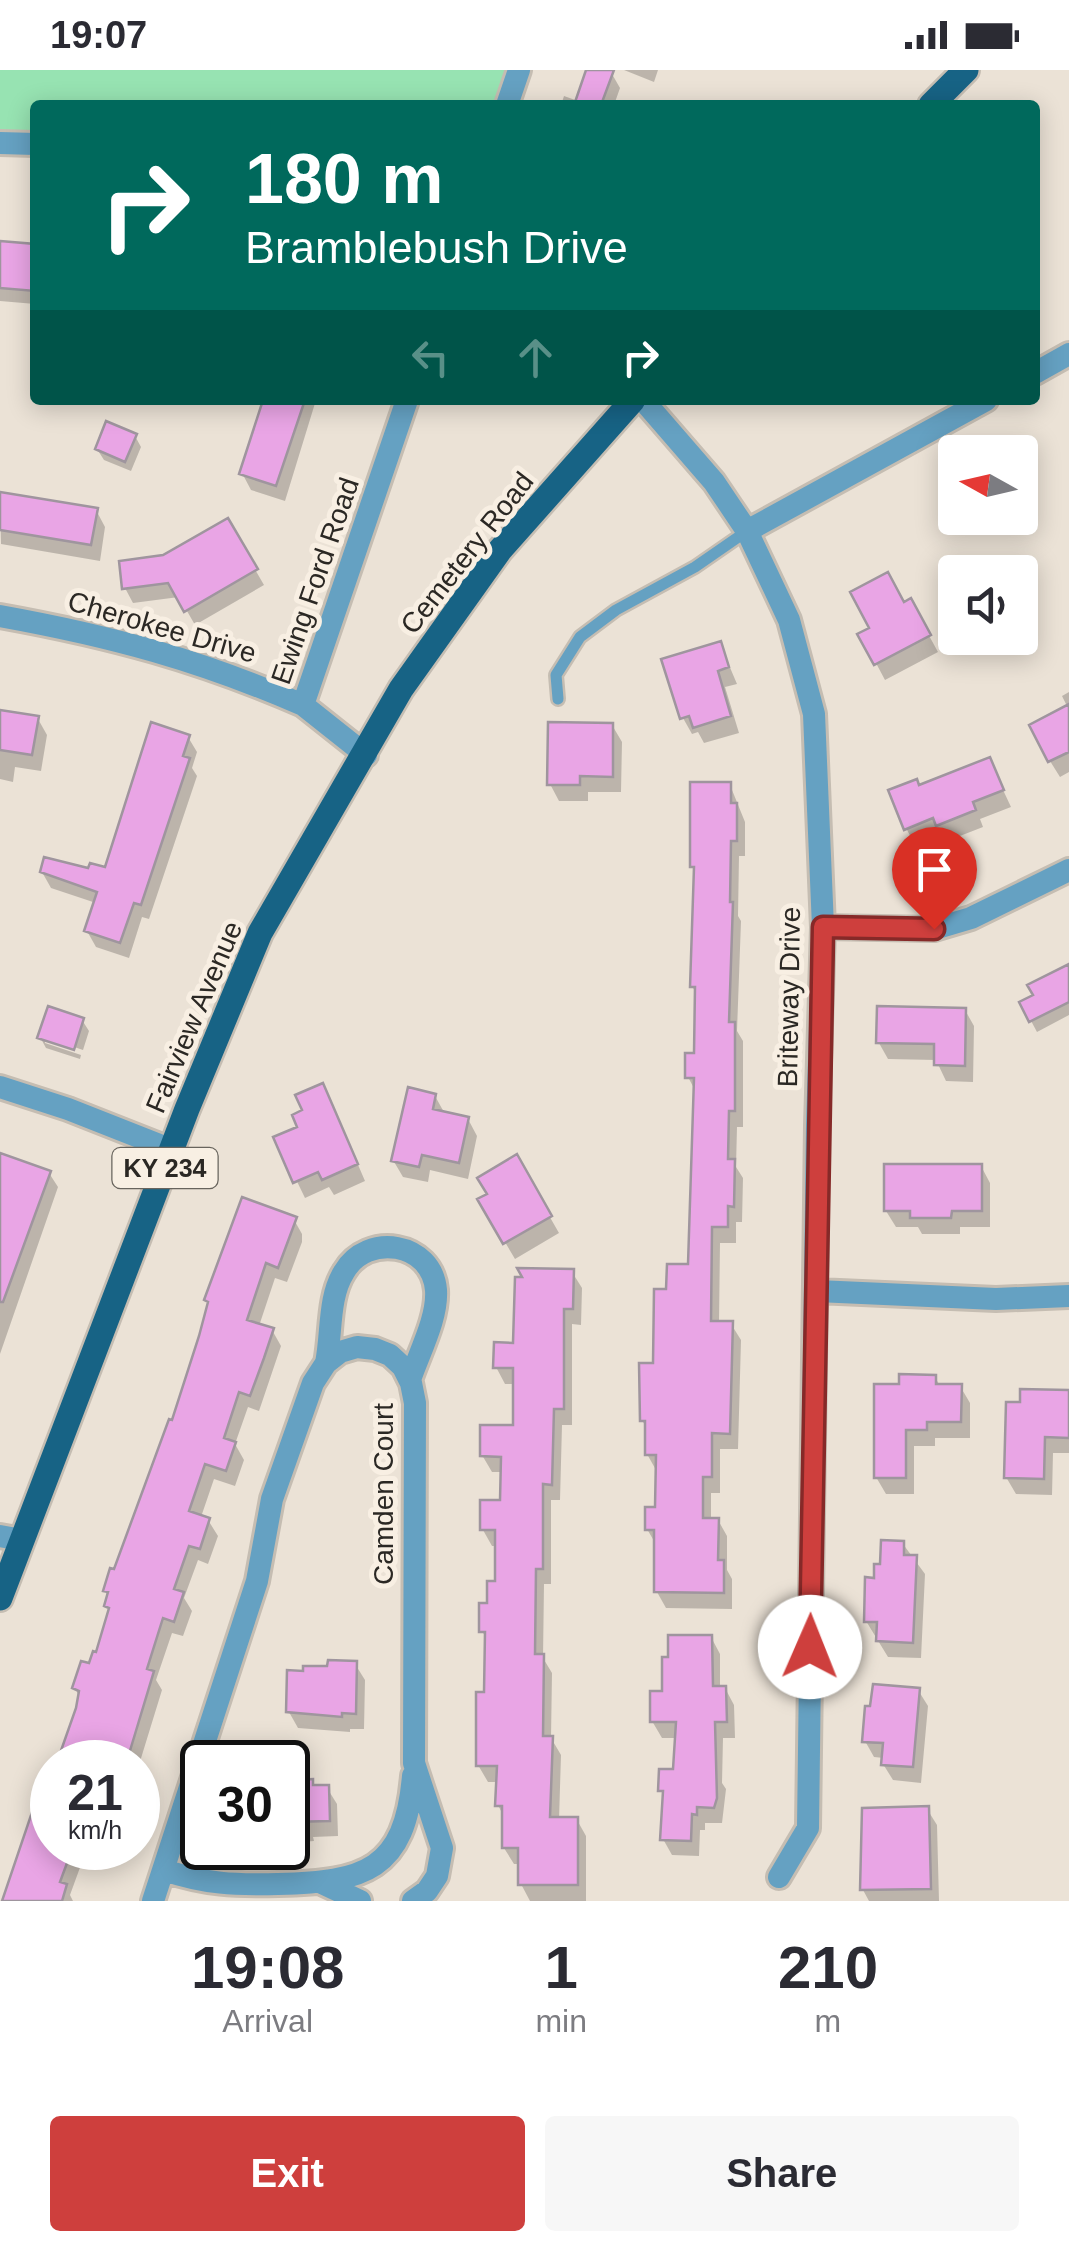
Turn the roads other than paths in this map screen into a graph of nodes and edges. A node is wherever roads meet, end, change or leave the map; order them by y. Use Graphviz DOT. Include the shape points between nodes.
graph roads {
  1 [pos="519,70"];
  2 [pos="966,70"];
  3 [pos="509,100"];
  4 [pos="936,100"];
  5 [pos="0,143"];
  6 [pos="30,144"];
  7 [pos="1069,354"];
  8 [pos="1040,370"];
  9 [pos="405,405"];
  10 [pos="629,405"];
  11 [pos="647,405"];
  12 [pos="977,405"];
  13 [pos="747,531"];
  14 [pos="0,616"];
  15 [pos="558,699"];
  16 [pos="304,705"];
  17 [pos="366,755"];
  18 [pos="1069,870"];
  19 [pos="823,927"];
  20 [pos="0,1088"];
  21 [pos="172,1150"];
  22 [pos="817,1291"];
  23 [pos="1069,1296"];
  24 [pos="326,1363"];
  25 [pos="410,1380"];
  26 [pos="11,1538"];
  27 [pos="0,1598"];
  28 [pos="414,1763"];
  29 [pos="164,1870"];
  30 [pos="779,1877"];
  31 [pos="322,1883"];
  32 [pos="153,1901"];
  33 [pos="360,1901"];
  34 [pos="413,1901"];
  1 -- 3 [label="street"];
  2 -- 4 [label="main road"];
  5 -- 6 [label="street"];
  7 -- 8 [label="street"];
  9 -- 16 [label="street, Ewing Ford Road"];
  10 -- 17 [label="main road, Cemetery Road / KY 234" via="500,550 402,689"];
  11 -- 13 [label="street, Briteway Drive"];
  12 -- 13 [label="street"];
  13 -- 15 [label="lane" via="580,637 556,675"];
  13 -- 19 [label="street, Briteway Drive" via="789,620 809,687"];
  14 -- 16 [label="street, Cherokee Drive" via="142,646"];
  16 -- 17 [label="street, Ewing Ford Road"];
  17 -- 21 [label="main road, Fairview Avenue / KY 234" via="260,933"];
  18 -- 19 [label="street" via="934,929"];
  19 -- 22 [label="street, Briteway Drive"];
  20 -- 21 [label="street"];
  21 -- 26 [label="main road, Fairview Avenue / KY 234"];
  22 -- 23 [label="street"];
  22 -- 30 [label="street, Briteway Drive" via="808,1828"];
  24 -- 25 [label="street, Camden Court" via="348,1349 374,1348 396,1360"];
  24 -- 25 [label="street" via="343,1272 366,1251 395,1247 422,1259 435,1284 434,1310"];
  24 -- 29 [label="street" via="272,1499 257,1581"];
  25 -- 28 [label="street, Camden Court"];
  26 -- 27 [label="main road, Fairview Avenue / KY 234"];
  28 -- 31 [label="street" via="408,1816 390,1850 360,1874"];
  28 -- 34 [label="street, Camden Court" via="442,1848 437,1876"];
  29 -- 31 [label="street" via="201,1882"];
  29 -- 32 [label="street"];
  31 -- 33 [label="street"];
}
